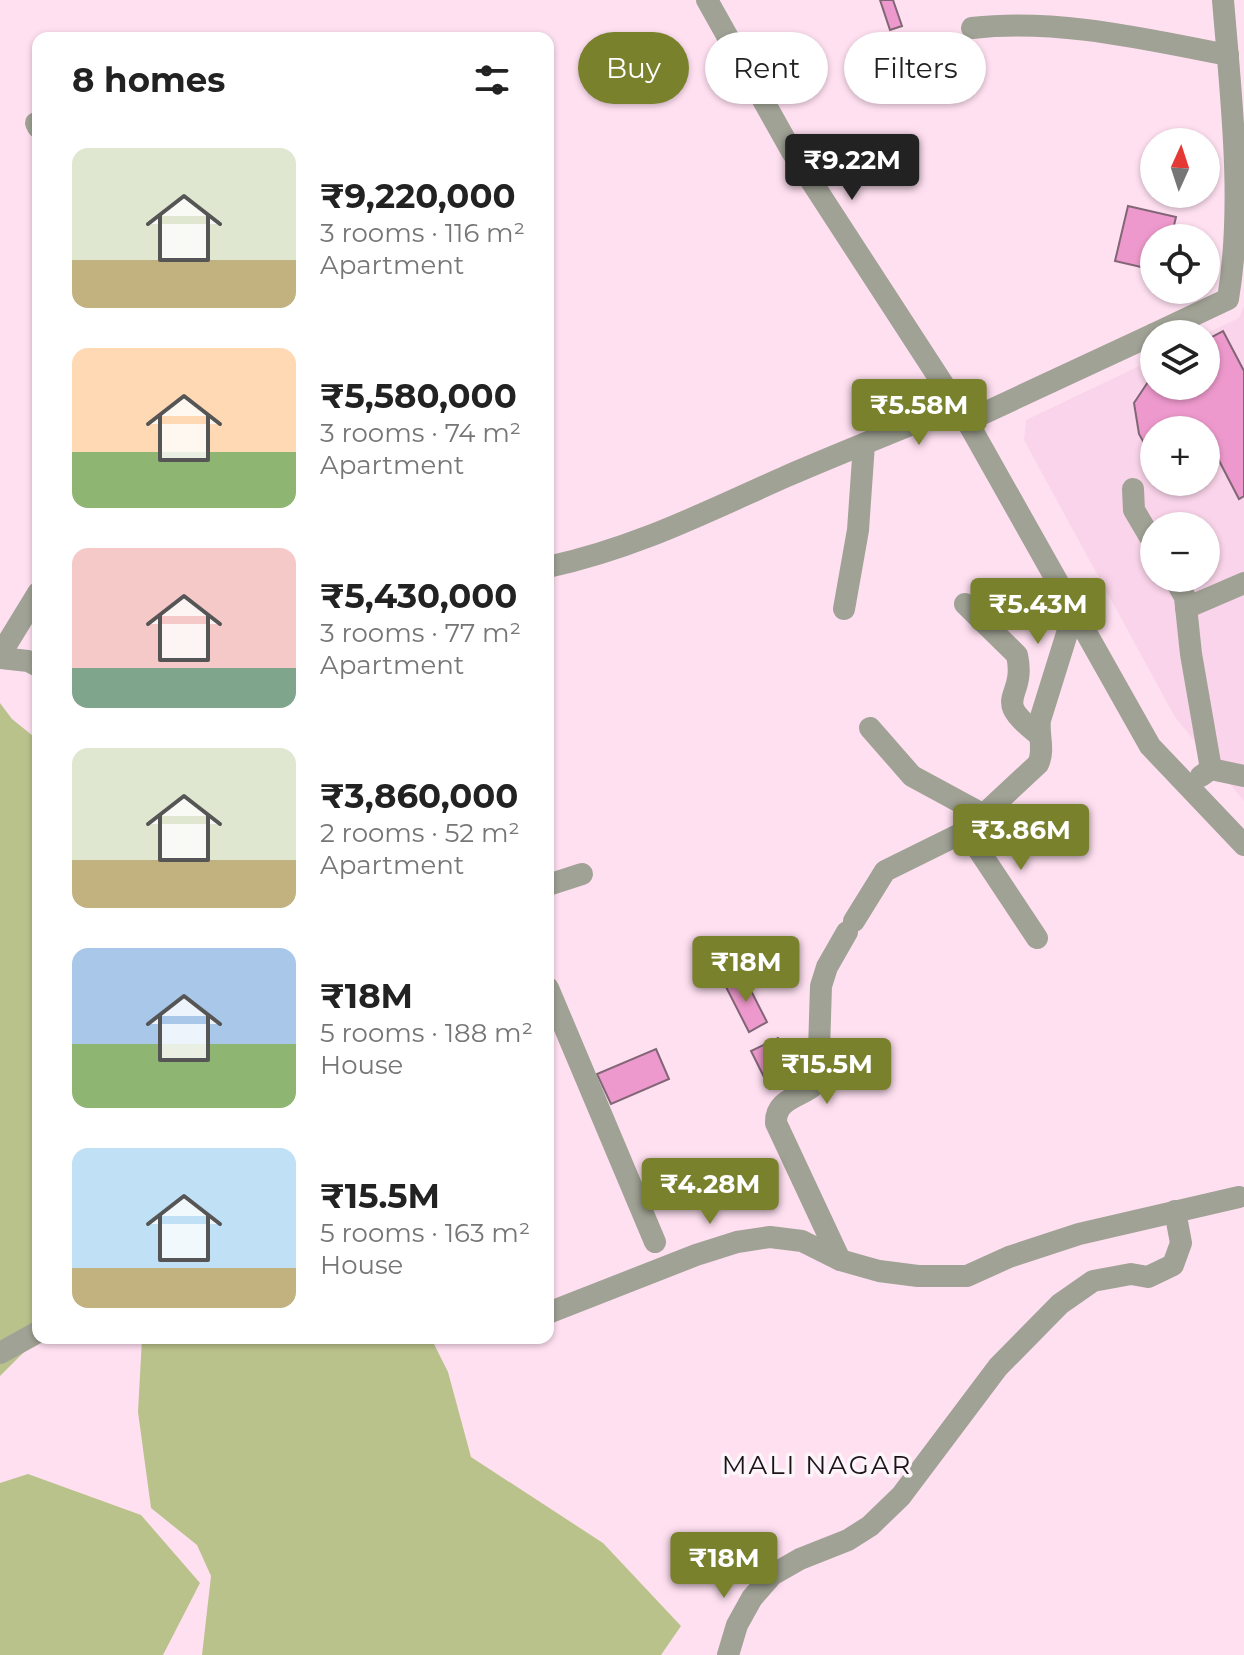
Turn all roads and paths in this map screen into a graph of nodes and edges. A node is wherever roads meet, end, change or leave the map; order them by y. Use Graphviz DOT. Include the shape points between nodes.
graph roads {
  1 [pos="707,0"];
  2 [pos="1223,0"];
  3 [pos="972,28"];
  4 [pos="1228,55"];
  5 [pos="1184,320"];
  6 [pos="1140,340"];
  7 [pos="962,414"];
  8 [pos="864,444"];
  9 [pos="1133,489"];
  10 [pos="1140,520"];
  11 [pos="554,565"];
  12 [pos="1244,583"];
  13 [pos="1182,592"];
  14 [pos="32,603"];
  15 [pos="965,604"];
  16 [pos="1186,608"];
  17 [pos="844,609"];
  18 [pos="1074,611"];
  19 [pos="0,657"];
  20 [pos="32,663"];
  21 [pos="870,728"];
  22 [pos="1039,735"];
  23 [pos="1211,769"];
  24 [pos="1244,776"];
  25 [pos="1189,785"];
  26 [pos="984,815"];
  27 [pos="966,831"];
  28 [pos="1244,845"];
  29 [pos="582,874"];
  30 [pos="554,883"];
  31 [pos="1037,938"];
  32 [pos="554,1002"];
  33 [pos="1239,1197"];
  34 [pos="1175,1211"];
  35 [pos="655,1242"];
  36 [pos="840,1260"];
  37 [pos="554,1311"];
  38 [pos="32,1335"];
  39 [pos="0,1353"];
  40 [pos="728,1655"];
  1 -- 7 [label="street" via="791,150"];
  2 -- 4 [label="street"];
  3 -- 4 [label="street" via="1050,27"];
  4 -- 5 [label="street" via="1240,208 1238,260 1228,299"];
  6 -- 7 [label="street"];
  7 -- 8 [label="street"];
  7 -- 18 [label="street"];
  8 -- 11 [label="street" via="665,532"];
  8 -- 17 [label="street" via="858,530"];
  9 -- 10 [label="street"];
  12 -- 16 [label="street"];
  13 -- 16 [label="street"];
  14 -- 19 [label="street"];
  15 -- 22 [label="street" via="1017,655 1020,665 1011,708 1015,718"];
  16 -- 23 [label="street"];
  18 -- 22 [label="street"];
  18 -- 25 [label="street" via="1150,746"];
  19 -- 20 [label="street"];
  21 -- 26 [label="street" via="912,776"];
  22 -- 26 [label="street" via="1038,764"];
  23 -- 24 [label="street"];
  23 -- 25 [label="street"];
  25 -- 28 [label="street"];
  26 -- 27 [label="street"];
  27 -- 31 [label="street"];
  27 -- 36 [label="street" via="885,871 827,967 821,986 818,1082 776,1112 776,1123"];
  29 -- 30 [label="street"];
  32 -- 35 [label="street"];
  33 -- 34 [label="street"];
  34 -- 36 [label="street" via="1079,1234 967,1276 918,1276"];
  34 -- 40 [label="street" via="1181,1243 1173,1265 1148,1277 1131,1274 1093,1281 1060,1304 998,1367 901,1496 870,1526 772,1575 737,1625"];
  36 -- 37 [label="street" via="802,1241 770,1237 737,1242"];
  38 -- 39 [label="street"];
}
